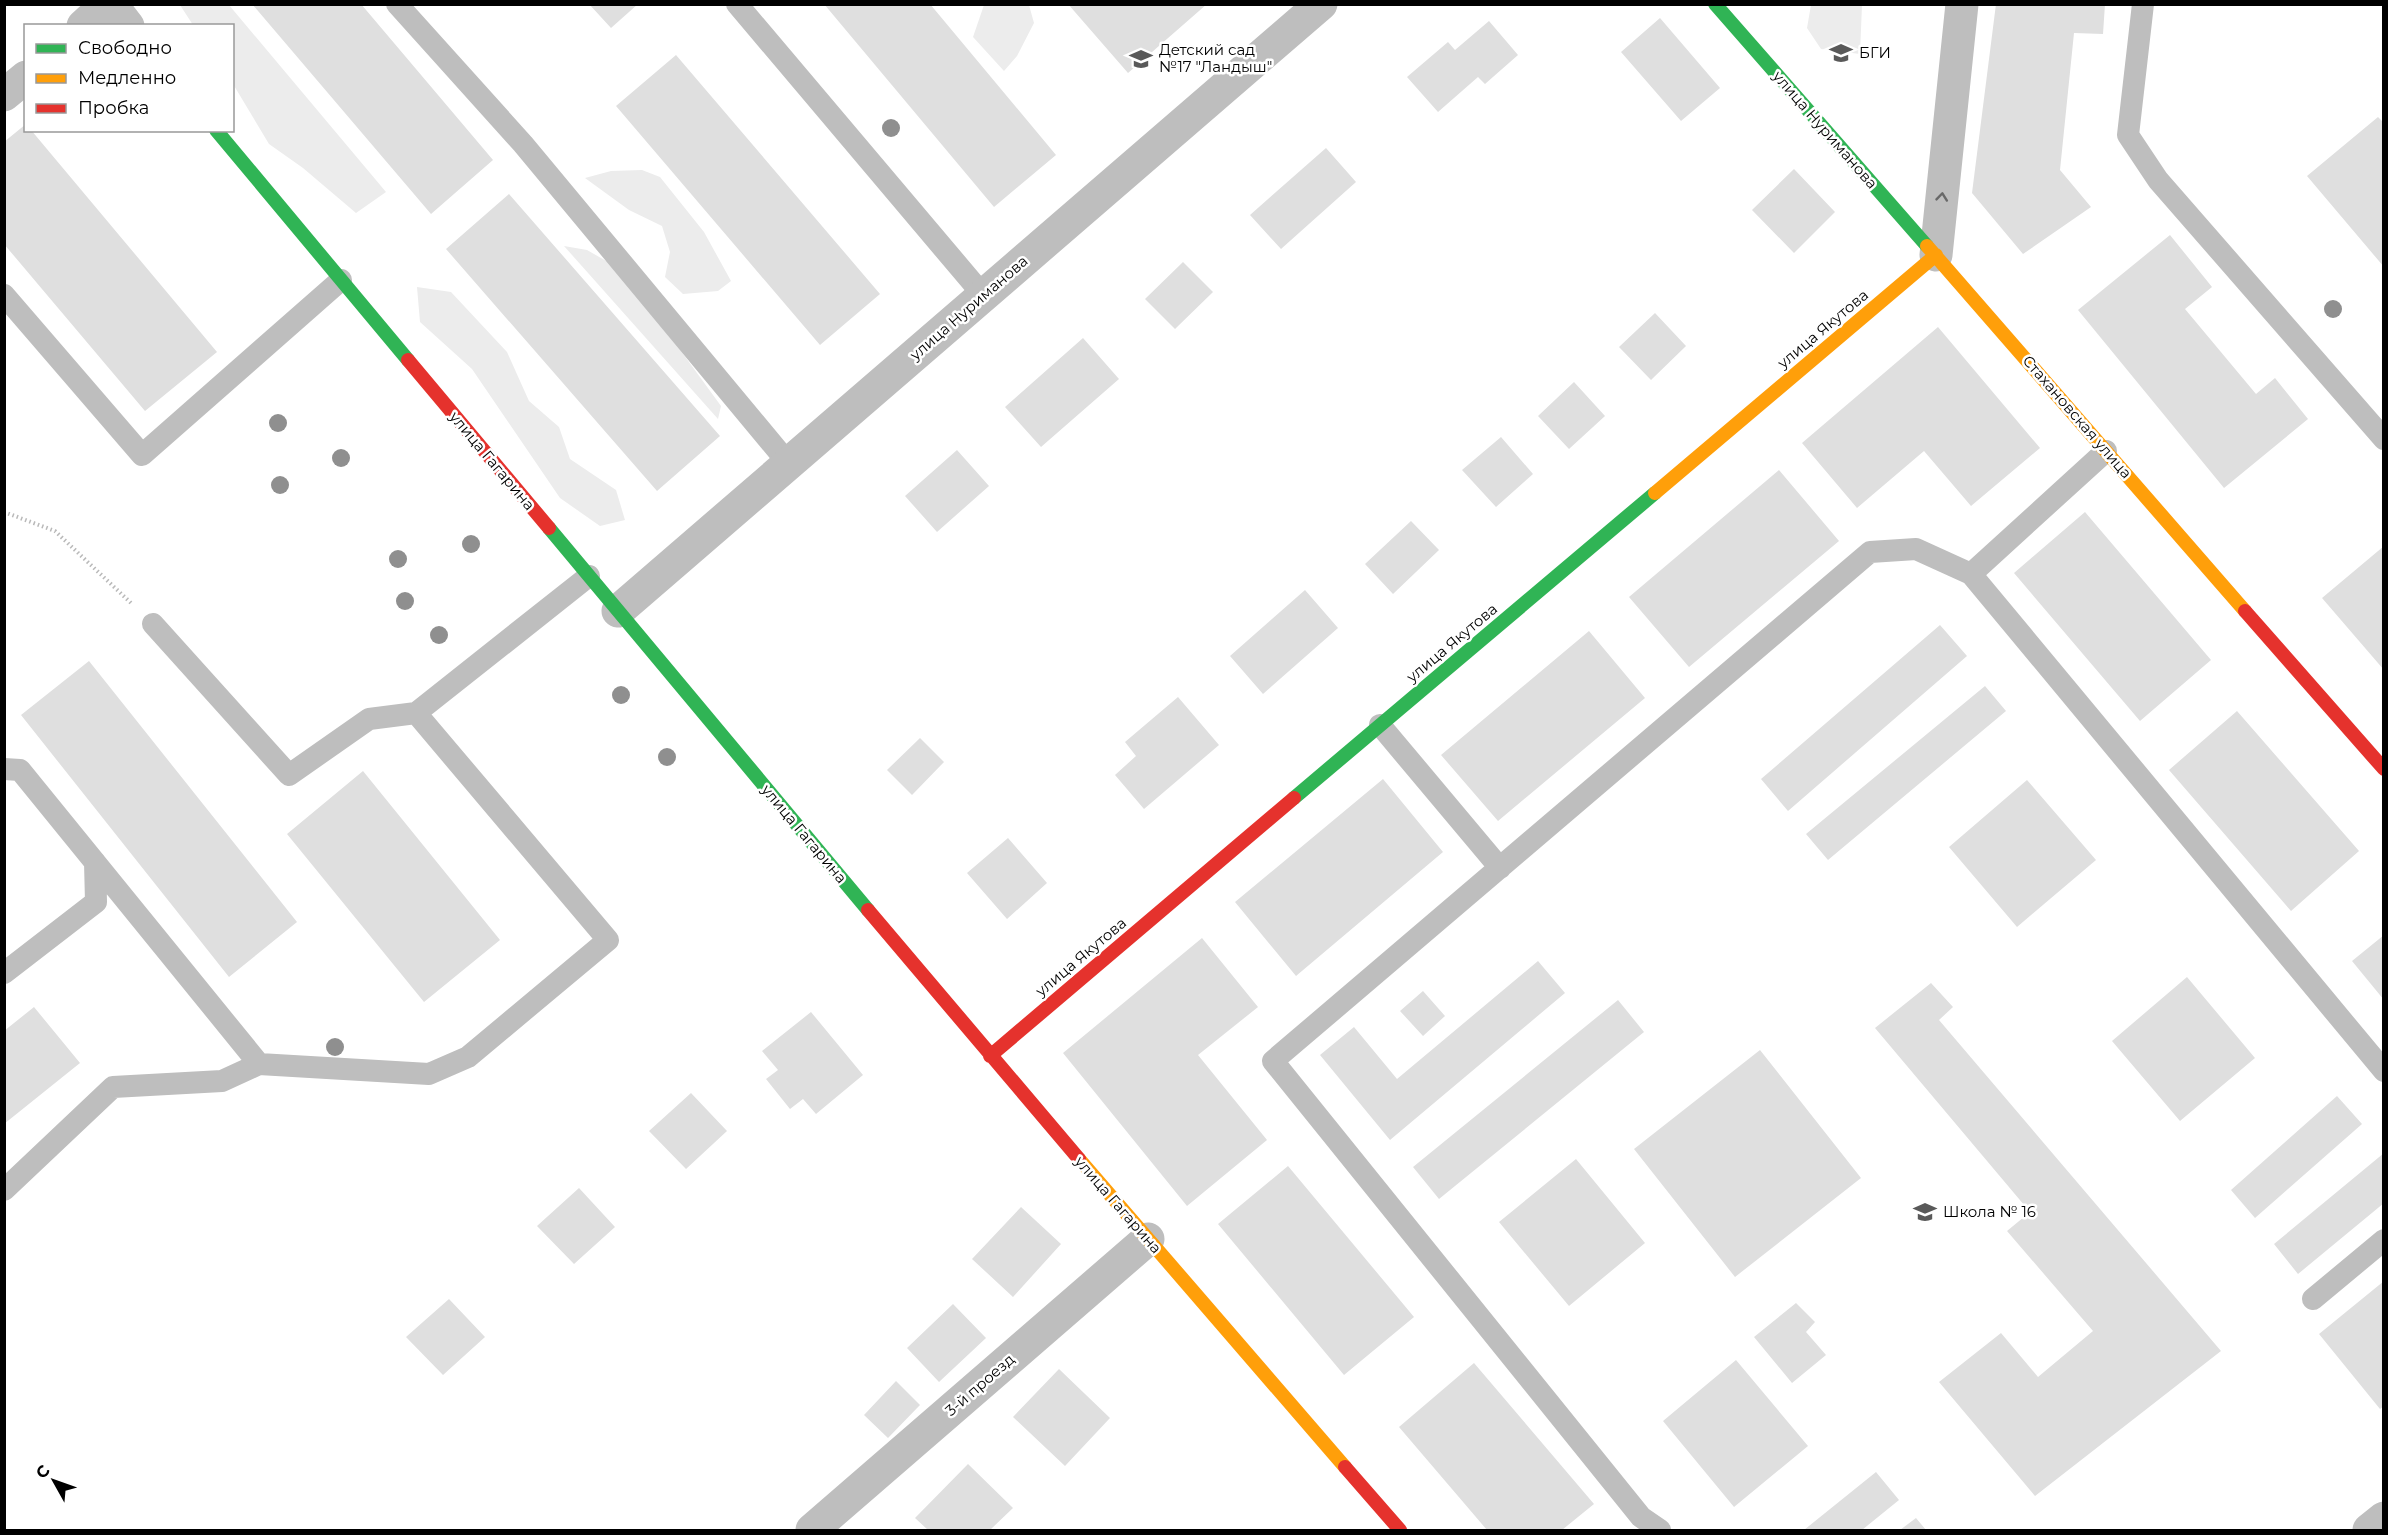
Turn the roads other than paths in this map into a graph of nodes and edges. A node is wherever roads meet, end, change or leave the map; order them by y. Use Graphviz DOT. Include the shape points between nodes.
graph roads {
  1 [pos="109,4"];
  2 [pos="397,4"];
  3 [pos="737,4"];
  4 [pos="1321,4"];
  5 [pos="1715,4"];
  6 [pos="1962,4"];
  7 [pos="2144,4"];
  8 [pos="85,24"];
  9 [pos="126,24"];
  10 [pos="24,79"];
  11 [pos="4,95"];
  12 [pos="218,132"];
  13 [pos="1936,255"];
  14 [pos="341,280"];
  15 [pos="4,295"];
  16 [pos="983,296"];
  17 [pos="2383,437"];
  18 [pos="2106,450"];
  19 [pos="789,464"];
  20 [pos="1971,574"];
  21 [pos="589,576"];
  22 [pos="618,611"];
  23 [pos="153,624"];
  24 [pos="416,713"];
  25 [pos="1380,725"];
  26 [pos="4,769"];
  27 [pos="2384,769"];
  28 [pos="95,862"];
  29 [pos="1500,868"];
  30 [pos="4,973"];
  31 [pos="990,1056"];
  32 [pos="259,1064"];
  33 [pos="2384,1071"];
  34 [pos="4,1190"];
  35 [pos="1148,1239"];
  36 [pos="2384,1240"];
  37 [pos="2313,1299"];
  38 [pos="2384,1518"];
  39 [pos="812,1530"];
  40 [pos="1400,1530"];
  41 [pos="1660,1530"];
  42 [pos="2369,1530"];
  1 -- 8 [label="street"];
  1 -- 9 [label="street"];
  2 -- 19 [label="lane" via="523,144"];
  3 -- 16 [label="lane"];
  4 -- 16 [label="street, улица Нуриманова"];
  5 -- 13 [label="street, улица Нуриманова"];
  13 -- 6 [label="street, one-way"];
  7 -- 17 [label="lane" via="2128,135 2158,180"];
  10 -- 11 [label="street"];
  12 -- 14 [label="street, улица Гагарина"];
  13 -- 18 [label="street, Стахановская улица"];
  13 -- 25 [label="street, улица Якутова"];
  14 -- 15 [label="lane" via="142,455"];
  14 -- 21 [label="street, улица Гагарина"];
  16 -- 19 [label="street, улица Нуриманова"];
  18 -- 20 [label="lane"];
  18 -- 27 [label="street, Стахановская улица"];
  19 -- 22 [label="street, улица Нуриманова"];
  20 -- 29 [label="lane" via="1916,549 1870,552"];
  20 -- 33 [label="lane"];
  21 -- 22 [label="street, улица Гагарина"];
  21 -- 24 [label="lane"];
  22 -- 31 [label="street, улица Гагарина"];
  23 -- 24 [label="lane" via="289,776 369,719"];
  24 -- 32 [label="lane" via="608,940 468,1057 429,1074"];
  25 -- 29 [label="lane"];
  25 -- 31 [label="street, улица Якутова"];
  26 -- 28 [label="lane" via="20,770"];
  28 -- 30 [label="lane" via="96,902"];
  28 -- 32 [label="lane"];
  29 -- 41 [label="lane" via="1273,1061 1641,1517"];
  31 -- 35 [label="street, улица Гагарина"];
  32 -- 34 [label="lane" via="222,1081 113,1087"];
  35 -- 39 [label="street, 3-й проезд"];
  35 -- 40 [label="street, улица Гагарина"];
  36 -- 37 [label="lane"];
  38 -- 42 [label="street"];
}
